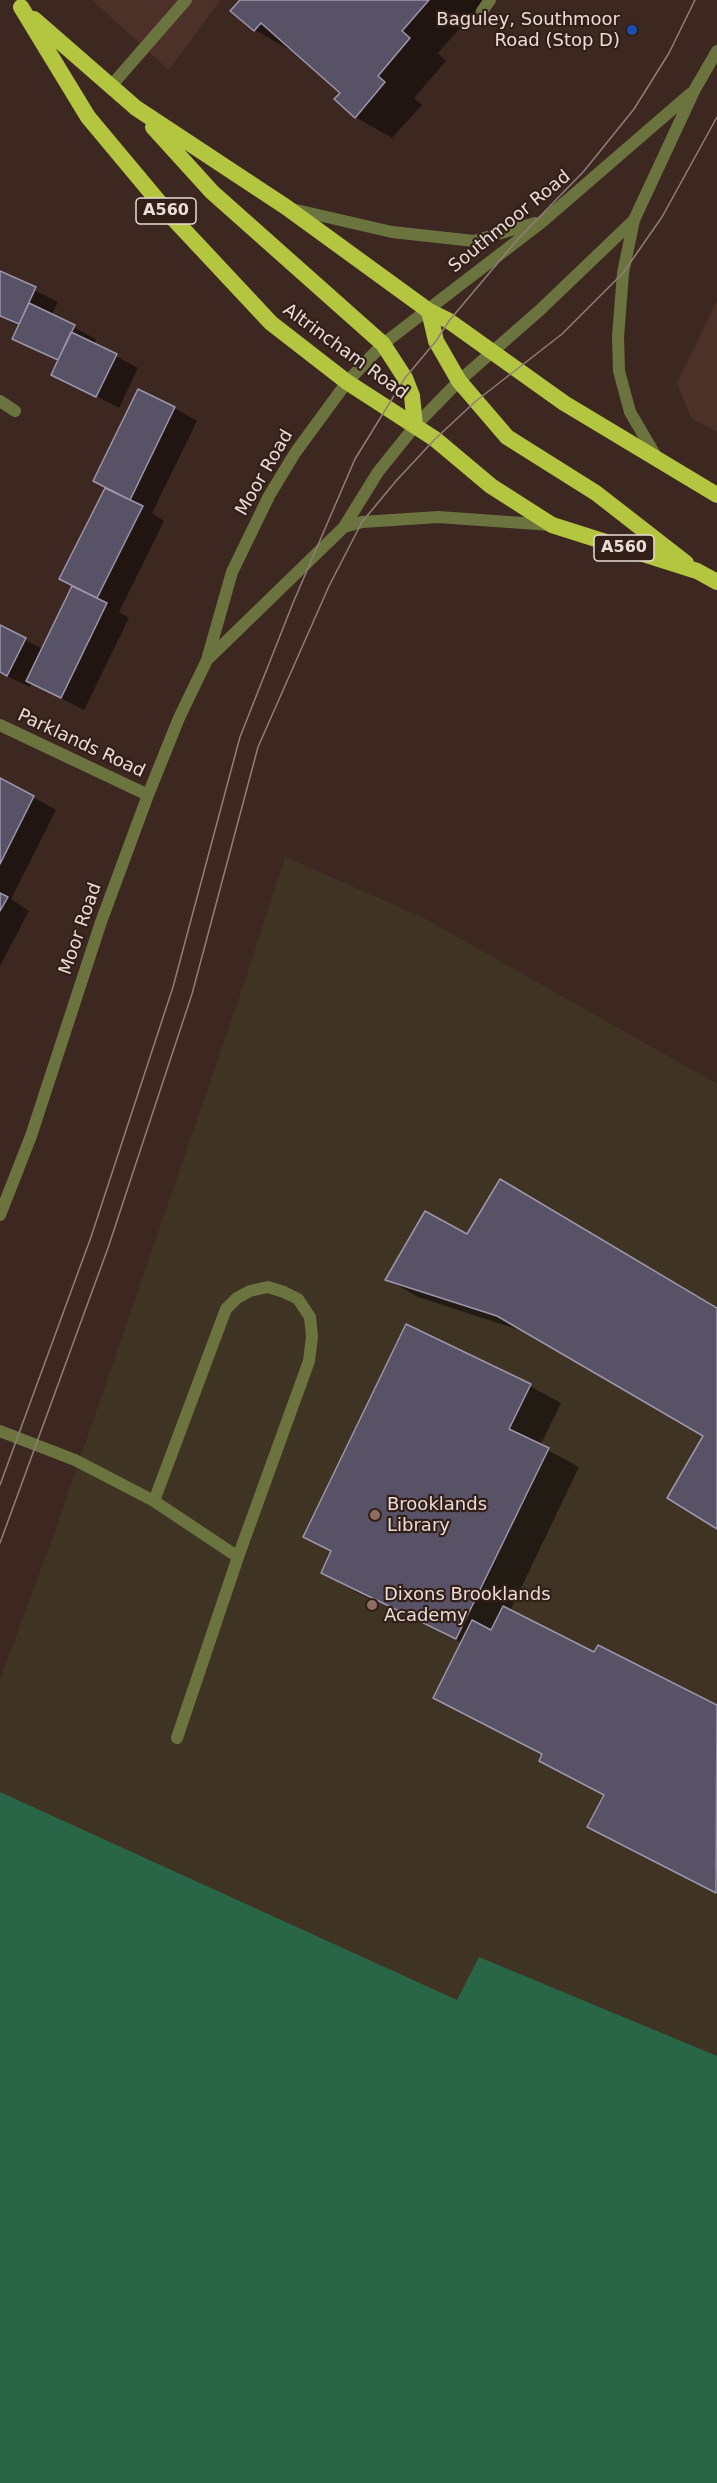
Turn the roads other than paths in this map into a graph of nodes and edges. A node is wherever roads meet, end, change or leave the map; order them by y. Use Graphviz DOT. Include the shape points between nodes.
graph roads {
  1 [pos="186,0"];
  2 [pos="490,0"];
  3 [pos="17,4"];
  4 [pos="482,11"];
  5 [pos="717,51"];
  6 [pos="111,86"];
  7 [pos="695,89"];
  8 [pos="136,108"];
  9 [pos="286,207"];
  10 [pos="634,220"];
  11 [pos="542,222"];
  12 [pos="429,311"];
  13 [pos="383,344"];
  14 [pos="493,351"];
  15 [pos="459,381"];
  16 [pos="347,382"];
  17 [pos="0,400"];
  18 [pos="15,411"];
  19 [pos="415,426"];
  20 [pos="658,460"];
  21 [pos="717,495"];
  22 [pos="552,525"];
  23 [pos="344,527"];
  24 [pos="697,571"];
  25 [pos="717,582"];
  26 [pos="207,660"];
  27 [pos="0,725"];
  28 [pos="147,795"];
  29 [pos="0,1215"];
  30 [pos="0,1431"];
  31 [pos="154,1501"];
  32 [pos="238,1557"];
  33 [pos="177,1738"];
  1 -- 6 [label="street"];
  2 -- 4 [label="street"];
  3 -- 6 [label="highway, Altrincham Road / A560"];
  3 -- 16 [label="highway, Altrincham Road / A560" via="88,117 169,214 271,323"];
  5 -- 7 [label="street, Southmoor Road"];
  6 -- 8 [label="highway, Altrincham Road / A560"];
  7 -- 10 [label="street, Southmoor Road"];
  7 -- 11 [label="street, Southmoor Road"];
  8 -- 9 [label="highway, Altrincham Road / A560"];
  8 -- 13 [label="highway" via="212,192"];
  9 -- 11 [label="street" via="392,232 474,242"];
  9 -- 12 [label="highway, Altrincham Road / A560"];
  10 -- 14 [label="street, Southmoor Road"];
  10 -- 20 [label="street" via="623,273 619,371 630,412"];
  11 -- 12 [label="street, Southmoor Road"];
  12 -- 13 [label="street, Southmoor Road"];
  12 -- 14 [label="highway, Altrincham Road / A560"];
  12 -- 15 [label="highway" via="436,341"];
  13 -- 16 [label="street, Southmoor Road"];
  13 -- 19 [label="highway" via="405,378 412,396"];
  14 -- 15 [label="street, Southmoor Road"];
  14 -- 20 [label="highway, Altrincham Road / A560" via="564,403"];
  15 -- 19 [label="street, Southmoor Road"];
  15 -- 24 [label="highway" via="507,437 596,493"];
  16 -- 19 [label="highway, Altrincham Road / A560"];
  16 -- 26 [label="street, Moor Road" via="269,496 232,572"];
  17 -- 18 [label="street"];
  19 -- 22 [label="highway, Altrincham Road / A560" via="490,486"];
  19 -- 23 [label="street, Moor Road" via="378,472"];
  20 -- 21 [label="highway, Altrincham Road / A560"];
  22 -- 23 [label="street" via="438,517 362,522"];
  22 -- 24 [label="highway, Altrincham Road / A560"];
  23 -- 26 [label="street, Moor Road"];
  24 -- 25 [label="highway, Altrincham Road / A560"];
  26 -- 28 [label="street, Moor Road"];
  27 -- 28 [label="street, Parklands Road"];
  28 -- 29 [label="street, Moor Road"];
  30 -- 31 [label="street" via="75,1460"];
  31 -- 32 [label="street"];
  31 -- 32 [label="street" via="226,1308 250,1291 268,1287 298,1299 310,1317 309,1361"];
  32 -- 33 [label="street"];
}
